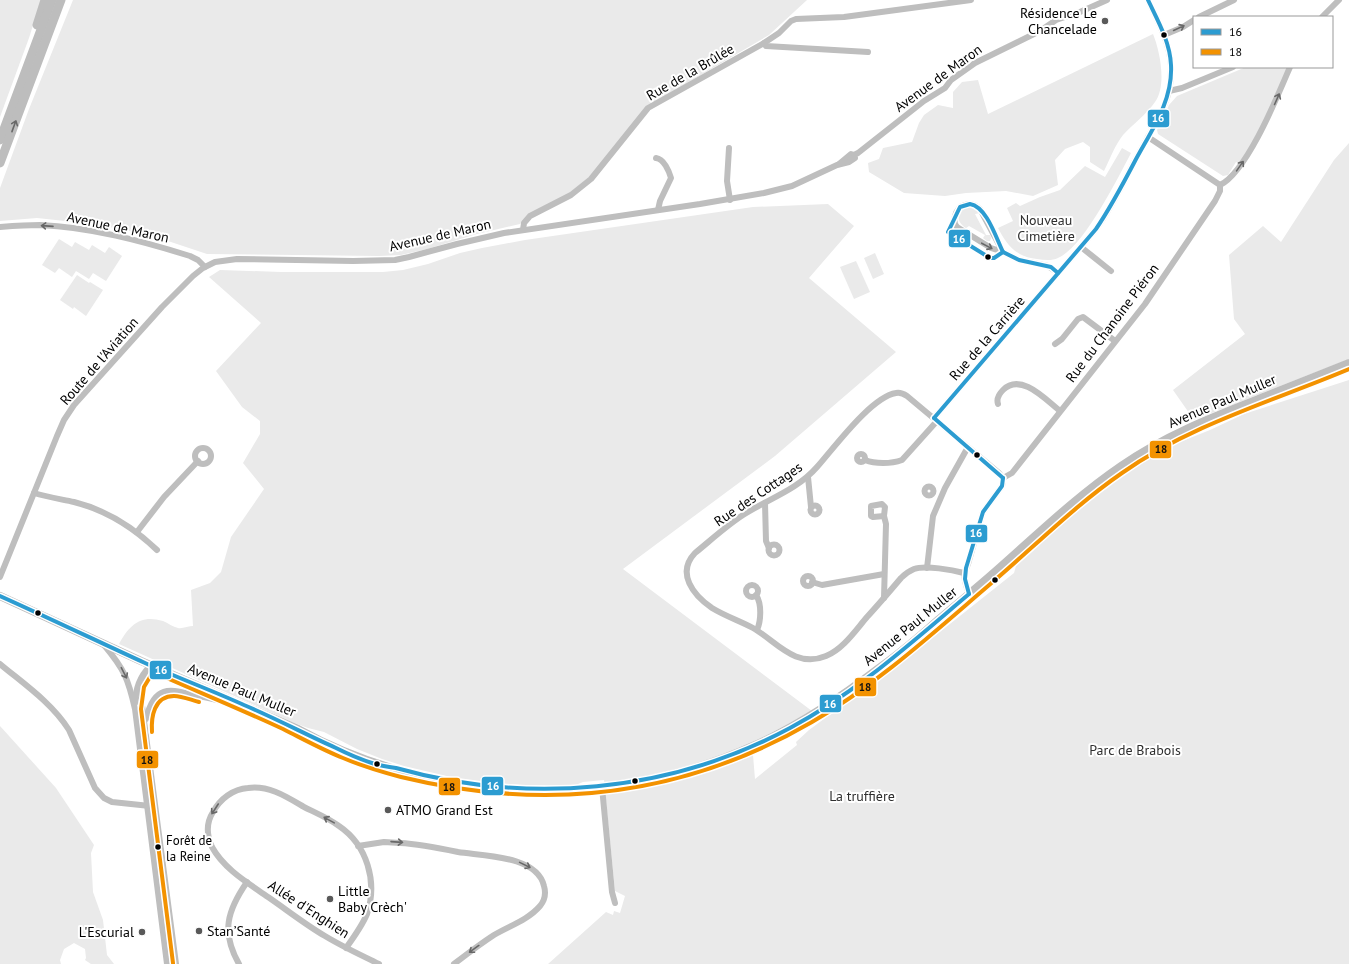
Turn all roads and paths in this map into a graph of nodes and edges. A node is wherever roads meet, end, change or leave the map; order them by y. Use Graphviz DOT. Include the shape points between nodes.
graph roads {
  1 [pos="45,0"];
  2 [pos="52,0"];
  3 [pos="61,0"];
  4 [pos="67,0"];
  5 [pos="971,0"];
  6 [pos="1107,0"];
  7 [pos="1148,0"];
  8 [pos="1234,0"];
  9 [pos="1339,0"];
  10 [pos="1201,16"];
  11 [pos="1323,16"];
  12 [pos="1193,21"];
  13 [pos="1164,35"];
  14 [pos="46,41"];
  15 [pos="764,43"];
  16 [pos="868,52"];
  17 [pos="1230,68"];
  18 [pos="1290,68"];
  19 [pos="22,82"];
  20 [pos="1169,91"];
  21 [pos="1148,137"];
  22 [pos="0,140"];
  23 [pos="729,148"];
  24 [pos="656,158"];
  25 [pos="0,163"];
  26 [pos="1220,185"];
  27 [pos="730,200"];
  28 [pos="658,210"];
  29 [pos="0,227"];
  30 [pos="523,230"];
  31 [pos="1081,247"];
  32 [pos="1003,252"];
  33 [pos="205,267"];
  34 [pos="1110,271"];
  35 [pos="1058,273"];
  36 [pos="1116,341"];
  37 [pos="1055,344"];
  38 [pos="1349,364"];
  39 [pos="998,404"];
  40 [pos="1060,411"];
  41 [pos="936,419"];
  42 [pos="968,447"];
  43 [pos="865,460"];
  44 [pos="198,462"];
  45 [pos="808,477"];
  46 [pos="1003,478"];
  47 [pos="933,491"];
  48 [pos="942,492"];
  49 [pos="34,493"];
  50 [pos="765,503"];
  51 [pos="811,507"];
  52 [pos="884,516"];
  53 [pos="137,532"];
  54 [pos="769,548"];
  55 [pos="157,550"];
  56 [pos="927,568"];
  57 [pos="884,571"];
  58 [pos="964,573"];
  59 [pos="0,578"];
  60 [pos="812,582"];
  61 [pos="969,594"];
  62 [pos="756,595"];
  63 [pos="0,596"];
  64 [pos="884,598"];
  65 [pos="757,630"];
  66 [pos="102,644"];
  67 [pos="0,664"];
  68 [pos="151,665"];
  69 [pos="252,708"];
  70 [pos="134,709"];
  71 [pos="145,723"];
  72 [pos="602,787"];
  73 [pos="147,806"];
  74 [pos="155,806"];
  75 [pos="358,846"];
  76 [pos="247,882"];
  77 [pos="615,902"];
  78 [pos="346,948"];
  79 [pos="167,964"];
  80 [pos="176,964"];
  81 [pos="239,964"];
  82 [pos="379,964"];
  83 [pos="454,964"];
  1 -- 19 [label="highway" via="20,73"];
  2 -- 19 [label="highway"];
  3 -- 14 [label="highway"];
  4 -- 14 [label="highway" via="55,31"];
  5 -- 15 [label="street, Rue de la Brûlée" via="844,17 791,21"];
  6 -- 27 [label="street, Avenue de Maron" via="1056,20 1043,30 975,63 945,88 837,165 792,186"];
  7 -- 13 [label="street, Rue de la Carrière"];
  8 -- 10 [label="street"];
  9 -- 11 [label="street"];
  13 -- 12 [label="street, one-way"];
  13 -- 20 [label="street, Rue de la Carrière" via="1171,66"];
  25 -- 14 [label="highway, one-way"];
  15 -- 16 [label="street" via="766,46"];
  15 -- 30 [label="street, Rue de la Brûlée" via="648,108 592,179 571,195 530,216 524,223"];
  17 -- 20 [label="street"];
  26 -- 18 [label="street, one-way" via="1242,164 1273,108"];
  19 -- 22 [label="highway"];
  20 -- 21 [label="street, Rue de la Carrière"];
  21 -- 26 [label="street"];
  21 -- 31 [label="street, Rue de la Carrière" via="1104,216"];
  23 -- 27 [label="street" via="727,181"];
  24 -- 28 [label="street" via="663,161 671,178"];
  26 -- 36 [label="street, Rue du Chanoine Piéron" via="1216,201 1153,293"];
  27 -- 28 [label="street, Avenue de Maron"];
  28 -- 30 [label="street, Avenue de Maron"];
  33 -- 29 [label="street, Avenue de Maron, one-way" via="198,260 181,254 97,233 40,226"];
  30 -- 33 [label="street, Avenue de Maron" via="395,260 353,262 232,259"];
  31 -- 34 [label="street"];
  31 -- 35 [label="street, Rue de la Carrière"];
  32 -- 32 [label="street, one-way" via="980,209 970,204 960,207 954,219 955,225 991,248"];
  32 -- 35 [label="street" via="1019,260 1051,267"];
  33 -- 49 [label="street, Route de l'Aviation" via="162,307 74,405 61,427"];
  35 -- 41 [label="street, Rue de la Carrière"];
  36 -- 37 [label="street" via="1083,317 1078,319"];
  36 -- 40 [label="street, Rue du Chanoine Piéron"];
  38 -- 61 [label="main road, Avenue Paul Muller" via="1205,420 1149,448 1086,492"];
  39 -- 40 [label="street" via="1002,390 1010,385 1019,384 1029,387"];
  40 -- 46 [label="street, Rue du Chanoine Piéron" via="1012,473"];
  41 -- 42 [label="street, Rue des Cottages"];
  41 -- 43 [label="street, Rue de la Carrière" via="902,460 870,463"];
  41 -- 45 [label="street, Rue des Cottages" via="907,396 899,392 892,394 863,414"];
  42 -- 46 [label="street, Rue des Cottages"];
  42 -- 48 [label="street"];
  44 -- 53 [label="street" via="164,497"];
  45 -- 50 [label="street, Rue des Cottages"];
  45 -- 51 [label="street"];
  46 -- 58 [label="street, Rue du Chanoine Piéron" via="1002,486 983,512"];
  47 -- 48 [label="street"];
  48 -- 56 [label="street" via="932,522"];
  49 -- 53 [label="street" via="89,507"];
  49 -- 59 [label="street, Route de l'Aviation"];
  50 -- 54 [label="street" via="766,541"];
  50 -- 65 [label="street, Rue des Cottages" via="737,520 696,553 689,561 686,572 691,586 702,600"];
  52 -- 57 [label="street"];
  53 -- 55 [label="street"];
  56 -- 58 [label="street, Rue des Cottages"];
  56 -- 64 [label="street, Rue des Cottages" via="909,571"];
  57 -- 60 [label="street" via="822,585"];
  57 -- 64 [label="street"];
  58 -- 61 [label="street"];
  61 -- 72 [label="main road, Avenue Paul Muller" via="880,668 787,730 740,752 700,766 654,779"];
  62 -- 65 [label="street" via="759,599 760,623"];
  63 -- 66 [label="main road, Avenue Paul Muller"];
  64 -- 65 [label="street, Rue des Cottages" via="844,644 831,654 819,658 805,659 794,656"];
  66 -- 68 [label="main road, Avenue Paul Muller"];
  66 -- 70 [label="street, one-way" via="125,673"];
  67 -- 73 [label="street" via="47,703 64,722 95,788 101,795 112,802"];
  68 -- 69 [label="main road, Avenue Paul Muller"];
  68 -- 70 [label="street" via="138,684"];
  68 -- 71 [label="street" via="141,698"];
  69 -- 71 [label="street" via="172,690 159,694 152,701"];
  69 -- 72 [label="main road, Avenue Paul Muller" via="397,768 437,779 498,788 549,790"];
  70 -- 73 [label="street"];
  71 -- 74 [label="street"];
  72 -- 77 [label="street"];
  73 -- 74 [label="street"];
  73 -- 79 [label="street"];
  74 -- 80 [label="street"];
  75 -- 76 [label="street, Allée d'Enghien, one-way" via="339,826 278,793 257,787 238,790 223,799 215,809 209,821 208,833 212,847 220,858"];
  75 -- 78 [label="street, Allée d'Enghien" via="369,868 371,900 364,921"];
  75 -- 83 [label="street, one-way" via="384,842 400,843 496,857 523,864 540,877 545,892 544,900 536,910 494,934"];
  76 -- 78 [label="street, Allée d'Enghien" via="319,933"];
  76 -- 81 [label="street" via="232,907 228,926 230,943"];
  78 -- 82 [label="street, Allée d'Enghien"];
}
